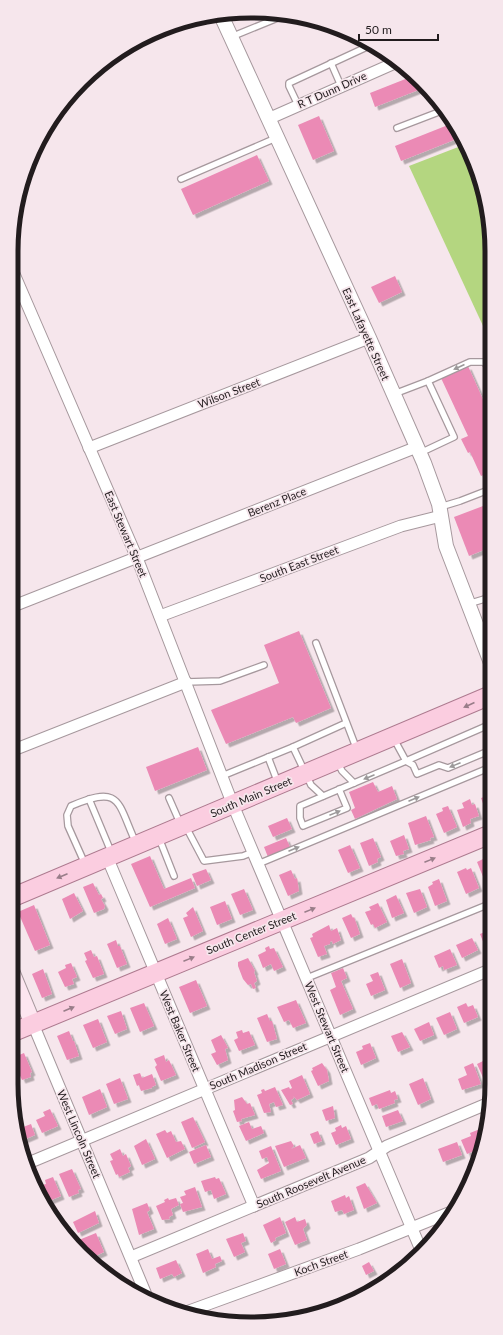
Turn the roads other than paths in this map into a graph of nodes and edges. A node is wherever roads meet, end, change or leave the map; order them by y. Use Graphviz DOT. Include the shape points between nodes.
graph roads {
  1 [pos="275,19"];
  2 [pos="223,20"];
  3 [pos="231,38"];
  4 [pos="365,48"];
  5 [pos="331,64"];
  6 [pos="392,64"];
  7 [pos="341,86"];
  8 [pos="298,105"];
  9 [pos="439,112"];
  10 [pos="268,119"];
  11 [pos="397,128"];
  12 [pos="277,138"];
  13 [pos="181,179"];
  14 [pos="18,283"];
  15 [pos="369,338"];
  16 [pos="485,363"];
  17 [pos="428,381"];
  18 [pos="394,394"];
  19 [pos="89,448"];
  20 [pos="418,450"];
  21 [pos="485,492"];
  22 [pos="440,512"];
  23 [pos="137,558"];
  24 [pos="485,599"];
  25 [pos="18,604"];
  26 [pos="467,604"];
  27 [pos="160,616"];
  28 [pos="316,643"];
  29 [pos="485,648"];
  30 [pos="264,665"];
  31 [pos="186,682"];
  32 [pos="485,698"];
  33 [pos="346,723"];
  34 [pos="485,727"];
  35 [pos="393,737"];
  36 [pos="293,747"];
  37 [pos="18,748"];
  38 [pos="357,752"];
  39 [pos="485,753"];
  40 [pos="268,758"];
  41 [pos="337,761"];
  42 [pos="406,761"];
  43 [pos="485,769"];
  44 [pos="306,774"];
  45 [pos="222,776"];
  46 [pos="354,783"];
  47 [pos="279,785"];
  48 [pos="339,789"];
  49 [pos="323,796"];
  50 [pos="169,798"];
  51 [pos="89,799"];
  52 [pos="233,805"];
  53 [pos="183,825"];
  54 [pos="158,836"];
  55 [pos="485,836"];
  56 [pos="137,845"];
  57 [pos="253,852"];
  58 [pos="110,856"];
  59 [pos="258,864"];
  60 [pos="86,866"];
  61 [pos="174,876"];
  62 [pos="18,895"];
  63 [pos="485,906"];
  64 [pos="282,921"];
  65 [pos="156,972"];
  66 [pos="485,973"];
  67 [pos="306,978"];
  68 [pos="18,988"];
  69 [pos="33,1024"];
  70 [pos="18,1030"];
  71 [pos="330,1036"];
  72 [pos="205,1089"];
  73 [pos="484,1105"];
  74 [pos="82,1140"];
  75 [pos="379,1151"];
  76 [pos="31,1162"];
  77 [pos="254,1206"];
  78 [pos="445,1214"];
  79 [pos="411,1228"];
  80 [pos="419,1246"];
  81 [pos="131,1257"];
  82 [pos="145,1291"];
  83 [pos="194,1310"];
  1 -- 3 [label="lane"];
  2 -- 3 [label="street, East Lafayette Street"];
  3 -- 10 [label="street, East Lafayette Street"];
  4 -- 5 [label="lane"];
  5 -- 7 [label="lane"];
  5 -- 8 [label="lane" via="289,83"];
  6 -- 7 [label="street, R T Dunn Drive"];
  7 -- 8 [label="street, R T Dunn Drive"];
  8 -- 10 [label="street, R T Dunn Drive"];
  9 -- 11 [label="lane"];
  10 -- 12 [label="street, East Lafayette Street"];
  12 -- 13 [label="lane"];
  12 -- 15 [label="street, East Lafayette Street"];
  14 -- 19 [label="street, East Stewart Street"];
  15 -- 18 [label="street, East Lafayette Street"];
  15 -- 19 [label="street, Wilson Street"];
  16 -- 17 [label="lane, one-way" via="470,362"];
  17 -- 18 [label="lane"];
  17 -- 20 [label="lane" via="454,437"];
  18 -- 20 [label="street, East Lafayette Street"];
  19 -- 23 [label="street, East Stewart Street"];
  20 -- 22 [label="street, East Lafayette Street"];
  20 -- 23 [label="street, Berenz Place"];
  21 -- 22 [label="lane"];
  22 -- 26 [label="street, East Lafayette Street" via="446,546"];
  22 -- 27 [label="street, South East Street"];
  23 -- 25 [label="street, Berenz Place"];
  23 -- 27 [label="street, East Stewart Street"];
  24 -- 26 [label="lane"];
  26 -- 29 [label="street, East Lafayette Street"];
  27 -- 31 [label="street, East Stewart Street"];
  28 -- 33 [label="lane"];
  30 -- 31 [label="lane" via="220,681"];
  31 -- 37 [label="street"];
  31 -- 45 [label="street, East Stewart Street"];
  32 -- 35 [label="main road, South Main Street, one-way"];
  33 -- 36 [label="lane"];
  33 -- 38 [label="lane"];
  34 -- 42 [label="lane"];
  35 -- 38 [label="main road, South Main Street"];
  35 -- 42 [label="lane"];
  36 -- 40 [label="lane"];
  36 -- 44 [label="lane"];
  38 -- 41 [label="main road, South Main Street"];
  39 -- 42 [label="lane, one-way" via="448,768 439,765 417,774 413,766"];
  40 -- 45 [label="lane"];
  40 -- 47 [label="lane"];
  41 -- 44 [label="main road, South Main Street"];
  41 -- 46 [label="lane" via="342,771"];
  42 -- 46 [label="lane, one-way"];
  59 -- 43 [label="lane, one-way"];
  44 -- 47 [label="main road, South Main Street"];
  44 -- 49 [label="lane" via="311,785"];
  45 -- 52 [label="street, East Stewart Street"];
  46 -- 48 [label="lane"];
  47 -- 52 [label="main road, South Main Street"];
  48 -- 49 [label="lane"];
  49 -- 48 [label="lane, one-way" via="300,806 303,826 347,808"];
  50 -- 53 [label="lane"];
  51 -- 56 [label="lane" via="106,795 118,802"];
  51 -- 58 [label="lane"];
  51 -- 60 [label="lane" via="71,806 68,815 68,826"];
  52 -- 53 [label="main road, South Main Street"];
  52 -- 57 [label="street, West Stewart Street"];
  53 -- 54 [label="main road, South Main Street"];
  53 -- 57 [label="lane" via="204,861"];
  54 -- 56 [label="main road, South Main Street"];
  54 -- 61 [label="lane"];
  64 -- 55 [label="main road, South Center Street, one-way"];
  56 -- 58 [label="main road, South Main Street"];
  57 -- 59 [label="street, West Stewart Street"];
  58 -- 60 [label="main road, South Main Street"];
  58 -- 65 [label="street, West Baker Street"];
  59 -- 64 [label="street, West Stewart Street"];
  60 -- 62 [label="main road, South Main Street, one-way"];
  63 -- 67 [label="lane"];
  65 -- 64 [label="main road, South Center Street, one-way"];
  64 -- 67 [label="street, West Stewart Street"];
  69 -- 65 [label="main road, South Center Street, one-way"];
  65 -- 72 [label="street, West Baker Street"];
  66 -- 71 [label="street, South Madison Street"];
  67 -- 71 [label="street, West Stewart Street"];
  68 -- 69 [label="main road, West Lincoln Street"];
  69 -- 70 [label="main road, South Center Street"];
  69 -- 74 [label="street, West Lincoln Street"];
  71 -- 72 [label="street, South Madison Street"];
  71 -- 75 [label="street, West Stewart Street"];
  72 -- 74 [label="street, South Madison Street"];
  72 -- 77 [label="street, West Baker Street"];
  73 -- 75 [label="street, South Roosevelt Avenue"];
  74 -- 76 [label="street, South Madison Street"];
  74 -- 81 [label="street, West Lincoln Street"];
  75 -- 77 [label="street, South Roosevelt Avenue" via="369,1158"];
  75 -- 79 [label="street, West Stewart Street"];
  77 -- 81 [label="street, South Roosevelt Avenue"];
  78 -- 79 [label="street, Koch Street"];
  79 -- 80 [label="street, West Stewart Street"];
  79 -- 83 [label="street, Koch Street"];
  81 -- 82 [label="street, West Lincoln Street"];
}
